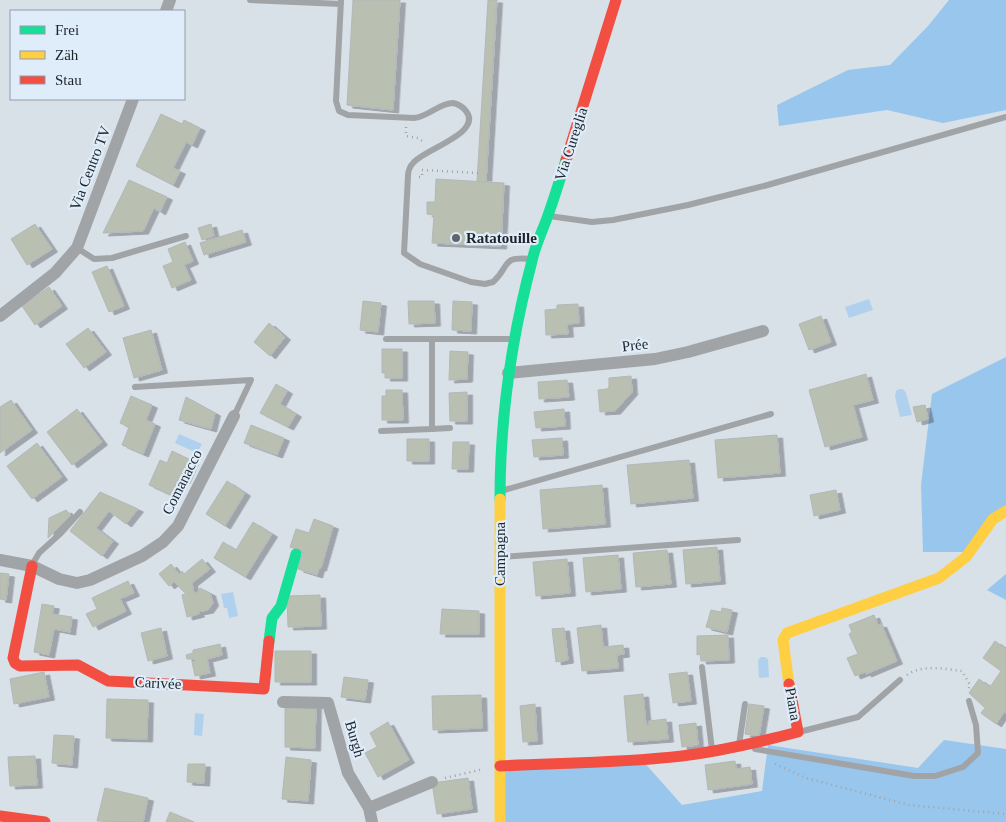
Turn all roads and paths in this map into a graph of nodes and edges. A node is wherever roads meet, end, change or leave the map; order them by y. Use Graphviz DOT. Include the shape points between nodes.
graph roads {
  1 [pos="250,0"];
  2 [pos="616,0"];
  3 [pos="341,2"];
  4 [pos="133,100"];
  5 [pos="1006,118"];
  6 [pos="406,127"];
  7 [pos="413,137"];
  8 [pos="478,173"];
  9 [pos="408,176"];
  10 [pos="548,216"];
  11 [pos="186,236"];
  12 [pos="77,248"];
  13 [pos="532,259"];
  14 [pos="526,288"];
  15 [pos="0,316"];
  16 [pos="763,330"];
  17 [pos="386,339"];
  18 [pos="514,339"];
  19 [pos="432,340"];
  20 [pos="508,373"];
  21 [pos="135,387"];
  22 [pos="771,414"];
  23 [pos="234,416"];
  24 [pos="450,428"];
  25 [pos="432,429"];
  26 [pos="381,431"];
  27 [pos="500,491"];
  28 [pos="1006,511"];
  29 [pos="80,512"];
  30 [pos="738,540"];
  31 [pos="296,554"];
  32 [pos="499,557"];
  33 [pos="0,560"];
  34 [pos="32,566"];
  35 [pos="702,667"];
  36 [pos="900,680"];
  37 [pos="969,701"];
  38 [pos="283,702"];
  39 [pos="745,704"];
  40 [pos="798,732"];
  41 [pos="739,747"];
  42 [pos="712,752"];
  43 [pos="772,762"];
  44 [pos="500,766"];
  45 [pos="468,772"];
  46 [pos="432,782"];
  47 [pos="369,808"];
  48 [pos="1006,814"];
  49 [pos="0,816"];
  50 [pos="45,822"];
  51 [pos="372,822"];
  52 [pos="500,822"];
  1 -- 3 [label="lane"];
  2 -- 10 [label="street, Via Cureglia"];
  3 -- 9 [label="lane" via="336,101 339,111 348,115 420,118 452,103 461,106 469,116 465,130 418,158"];
  4 -- 12 [label="street, Via Centro TV"];
  5 -- 10 [label="lane" via="688,205 592,222"];
  6 -- 7 [label="path" via="406,136"];
  8 -- 9 [label="path" via="422,170 422,177"];
  9 -- 13 [label="lane" via="404,253 410,259 478,284 493,282 510,260"];
  10 -- 13 [label="street, Via Cureglia"];
  11 -- 12 [label="lane" via="112,258 94,259"];
  12 -- 15 [label="street, Via Centro TV" via="56,273"];
  13 -- 14 [label="street, Via Cureglia"];
  14 -- 18 [label="street, Campagna"];
  16 -- 20 [label="street, Prée" via="655,359"];
  17 -- 19 [label="lane"];
  18 -- 19 [label="lane"];
  18 -- 20 [label="street, Campagna"];
  19 -- 25 [label="lane"];
  20 -- 27 [label="street, Campagna"];
  21 -- 23 [label="lane, Comanacco" via="251,380"];
  22 -- 27 [label="lane"];
  23 -- 34 [label="street, Comanacco" via="178,526 159,545 107,574 82,582 59,579"];
  24 -- 25 [label="lane"];
  25 -- 26 [label="lane"];
  27 -- 32 [label="street, Campagna"];
  28 -- 40 [label="street, Piana" via="994,519 966,557 939,578 787,634 784,652"];
  29 -- 34 [label="lane" via="39,553"];
  30 -- 32 [label="lane"];
  31 -- 34 [label="street, Carivée" via="281,606 272,618 264,689 108,680 78,665 20,666 12,658"];
  32 -- 44 [label="street, Campagna"];
  33 -- 34 [label="street, Comanacco"];
  35 -- 42 [label="lane"];
  36 -- 37 [label="path" via="915,669 962,671 970,685"];
  36 -- 40 [label="lane" via="858,717"];
  37 -- 41 [label="lane" via="976,724 978,753 963,767 935,776 914,776"];
  38 -- 47 [label="street, Burgh" via="328,703 348,773"];
  39 -- 41 [label="lane"];
  40 -- 41 [label="street, Piana"];
  41 -- 42 [label="street, Piana"];
  42 -- 44 [label="street, Piana" via="642,760"];
  43 -- 48 [label="path" via="806,778 909,805"];
  44 -- 52 [label="street, Campagna"];
  45 -- 46 [label="path"];
  46 -- 47 [label="street"];
  47 -- 51 [label="street, Burgh"];
  49 -- 50 [label="street"];
}
